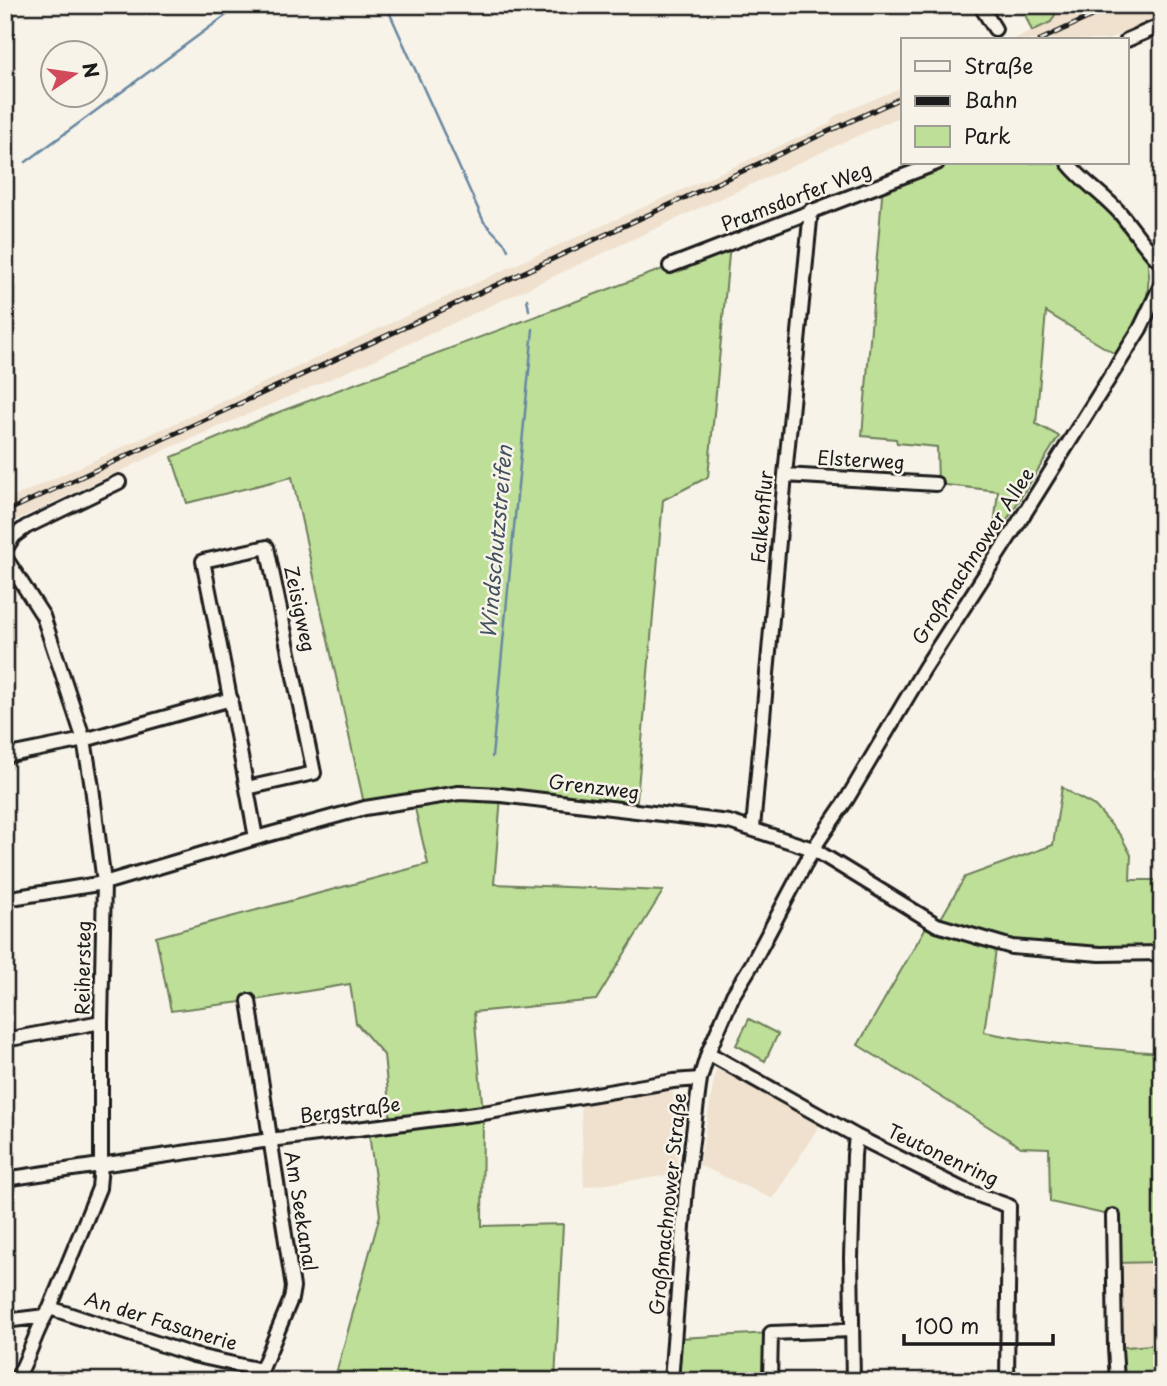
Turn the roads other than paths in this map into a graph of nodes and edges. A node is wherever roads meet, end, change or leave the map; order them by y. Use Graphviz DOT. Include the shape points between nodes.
graph roads {
  1 [pos="980,5"];
  2 [pos="986,5"];
  3 [pos="1162,25"];
  4 [pos="1128,40"];
  5 [pos="934,164"];
  6 [pos="1069,164"];
  7 [pos="811,210"];
  8 [pos="1162,264"];
  9 [pos="670,266"];
  10 [pos="1162,283"];
  11 [pos="785,475"];
  12 [pos="119,482"];
  13 [pos="936,484"];
  14 [pos="5,550"];
  15 [pos="5,557"];
  16 [pos="231,699"];
  17 [pos="84,740"];
  18 [pos="5,756"];
  19 [pos="247,788"];
  20 [pos="753,828"];
  21 [pos="256,838"];
  22 [pos="813,849"];
  23 [pos="104,883"];
  24 [pos="5,899"];
  25 [pos="1162,953"];
  26 [pos="249,1001"];
  27 [pos="101,1022"];
  28 [pos="5,1040"];
  29 [pos="708,1053"];
  30 [pos="700,1079"];
  31 [pos="856,1136"];
  32 [pos="270,1140"];
  33 [pos="101,1165"];
  34 [pos="5,1179"];
  35 [pos="1113,1216"];
  36 [pos="48,1312"];
  37 [pos="5,1321"];
  38 [pos="851,1329"];
  39 [pos="259,1375"];
  40 [pos="15,1381"];
  41 [pos="671,1381"];
  42 [pos="770,1381"];
  43 [pos="853,1381"];
  44 [pos="1007,1381"];
  45 [pos="1118,1381"];
  1 -- 2 [label="street" via="992,24"];
  3 -- 4 [label="street"];
  5 -- 7 [label="street, Pramsdorfer Weg"];
  6 -- 8 [label="street"];
  7 -- 9 [label="street, Pramsdorfer Weg"];
  7 -- 11 [label="street, Falkenflur"];
  10 -- 22 [label="street, Großmachnower Allee" via="1140,328"];
  11 -- 13 [label="street, Elsterweg"];
  11 -- 20 [label="street, Falkenflur"];
  12 -- 14 [label="street" via="26,527"];
  15 -- 17 [label="street, Reihersteg" via="43,616"];
  16 -- 17 [label="street"];
  16 -- 19 [label="street, Zeisigweg"];
  16 -- 19 [label="street, Zeisigweg" via="203,561 267,547 314,773"];
  17 -- 18 [label="street"];
  17 -- 23 [label="street, Reihersteg"];
  19 -- 21 [label="street, Zeisigweg"];
  20 -- 21 [label="street, Grenzweg" via="459,793 365,808"];
  20 -- 22 [label="street, Grenzweg"];
  21 -- 23 [label="street, Grenzweg"];
  22 -- 25 [label="street, Grenzweg" via="929,922 972,936 1012,947"];
  22 -- 29 [label="street, Großmachnower Straße" via="733,995"];
  23 -- 24 [label="street, Grenzweg"];
  23 -- 27 [label="street, Reihersteg"];
  26 -- 32 [label="street, Am Seekanal"];
  27 -- 28 [label="street"];
  27 -- 33 [label="street, Reihersteg"];
  29 -- 30 [label="street, Großmachnower Straße"];
  29 -- 31 [label="street, Teutonenring"];
  30 -- 32 [label="street, Bergstraße"];
  30 -- 41 [label="street, Großmachnower Straße" via="686,1188"];
  31 -- 38 [label="street, Teutonenring"];
  31 -- 44 [label="street, Teutonenring" via="964,1190 1009,1206"];
  32 -- 33 [label="street, Bergstraße"];
  32 -- 39 [label="street, Am Seekanal" via="293,1287"];
  33 -- 34 [label="street, Bergstraße"];
  33 -- 36 [label="street, Reihersteg" via="99,1188"];
  35 -- 45 [label="street"];
  36 -- 37 [label="street"];
  36 -- 39 [label="street, An der Fasanerie"];
  36 -- 40 [label="street, Reihersteg"];
  38 -- 42 [label="street" via="771,1333"];
  38 -- 43 [label="street, Teutonenring"];
}
